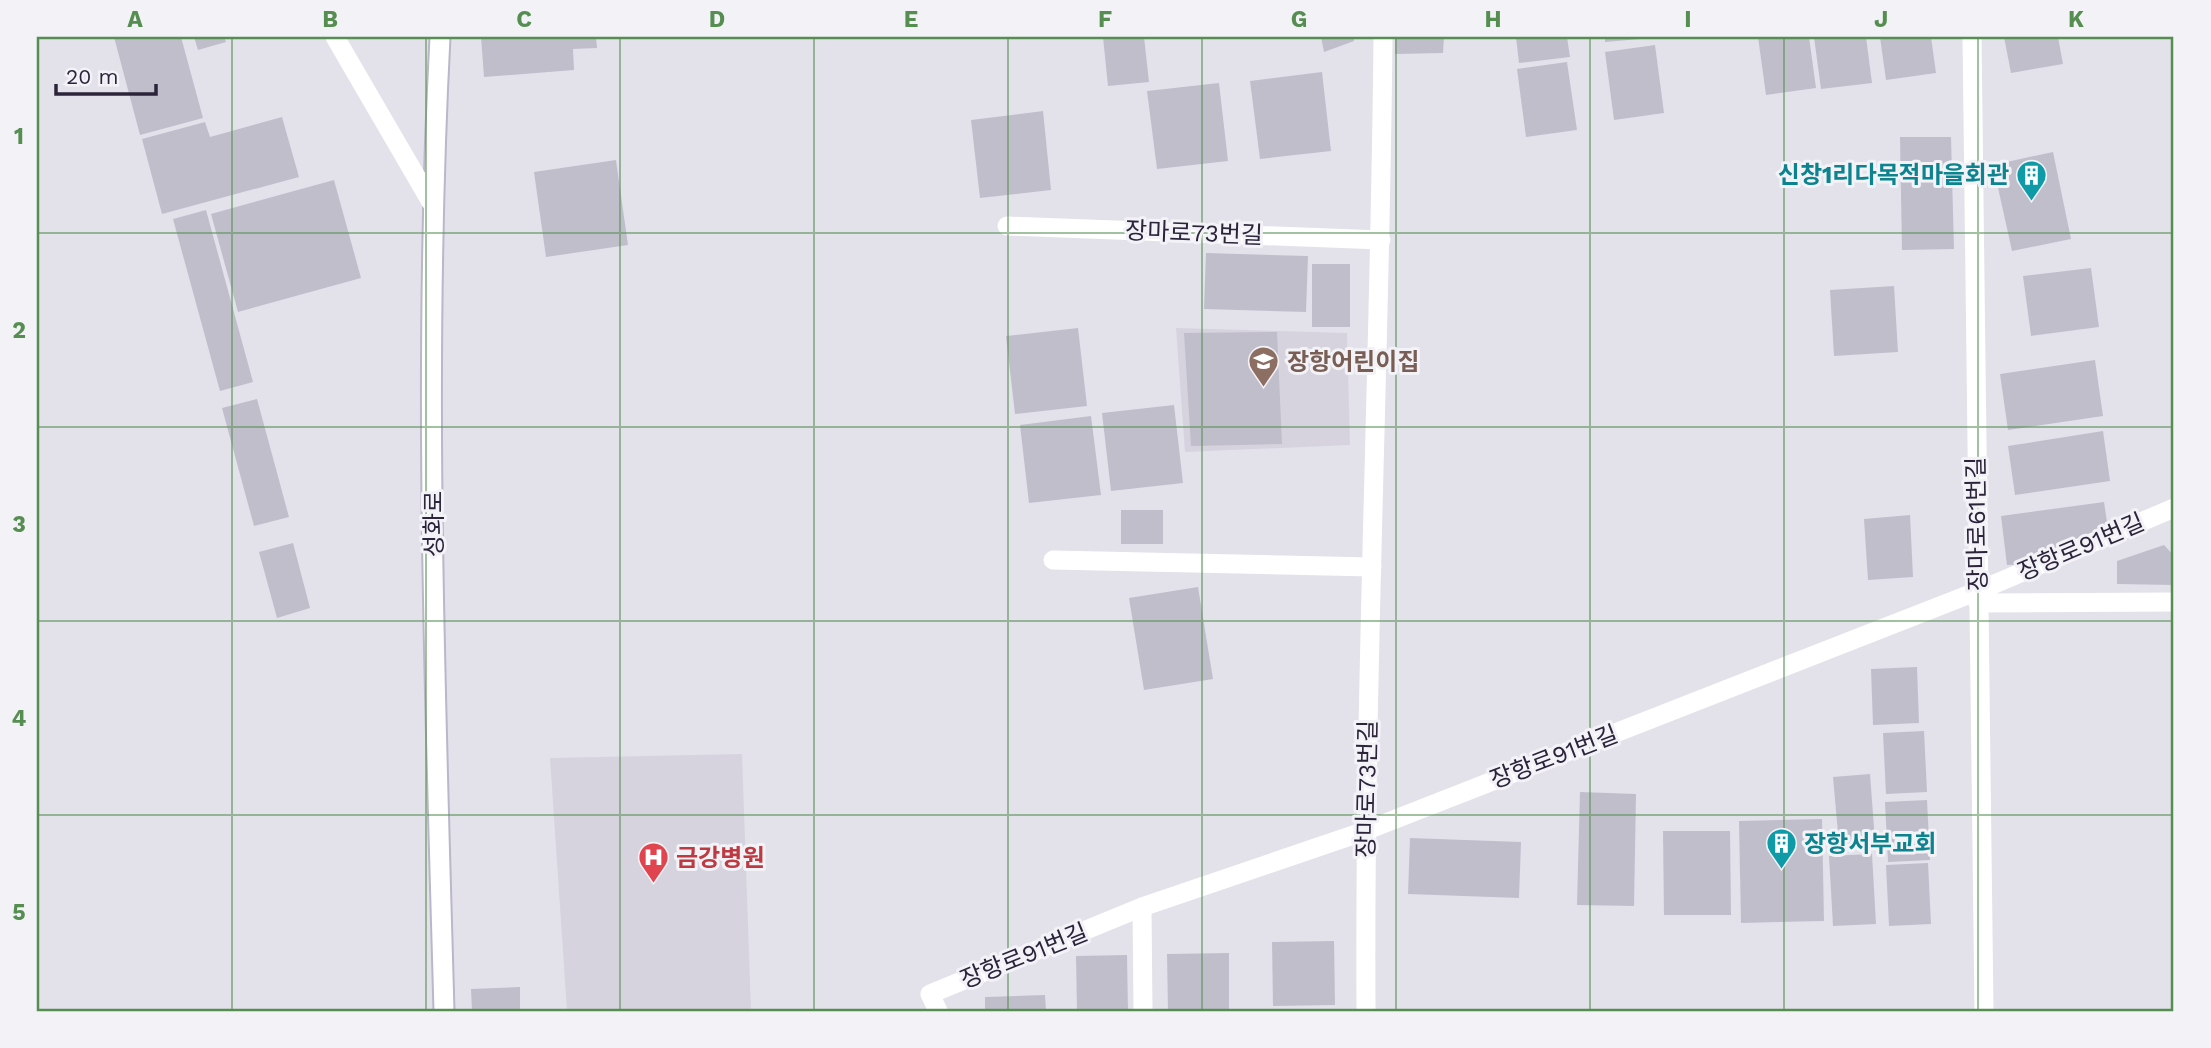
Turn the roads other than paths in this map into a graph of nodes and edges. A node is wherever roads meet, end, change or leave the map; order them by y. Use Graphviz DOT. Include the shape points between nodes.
graph roads {
  1 [pos="335,37"];
  2 [pos="440,37"];
  3 [pos="1383,37"];
  4 [pos="1972,37"];
  5 [pos="431,202"];
  6 [pos="1007,226"];
  7 [pos="1381,240"];
  8 [pos="2174,508"];
  9 [pos="1053,560"];
  10 [pos="1372,567"];
  11 [pos="1978,597"];
  12 [pos="2174,602"];
  13 [pos="1365,831"];
  14 [pos="1142,907"];
  15 [pos="934,1002"];
  16 [pos="443,1011"];
  17 [pos="1143,1011"];
  18 [pos="1367,1011"];
  19 [pos="1984,1011"];
  1 -- 5 [label="street"];
  2 -- 5 [label="street, 성화로"];
  3 -- 7 [label="street, 장마로73번길"];
  4 -- 11 [label="street, 장마로61번길"];
  5 -- 16 [label="street, 성화로"];
  6 -- 7 [label="street, 장마로73번길"];
  7 -- 10 [label="street, 장마로73번길"];
  8 -- 11 [label="street, 장항로91번길"];
  9 -- 10 [label="street"];
  10 -- 13 [label="street, 장마로73번길"];
  11 -- 12 [label="street"];
  11 -- 13 [label="street, 장항로91번길"];
  11 -- 19 [label="street, 장마로61번길"];
  13 -- 14 [label="street, 장항로91번길"];
  13 -- 18 [label="street, 장마로73번길"];
  14 -- 15 [label="street, 장항로91번길"];
  14 -- 17 [label="street"];
}
